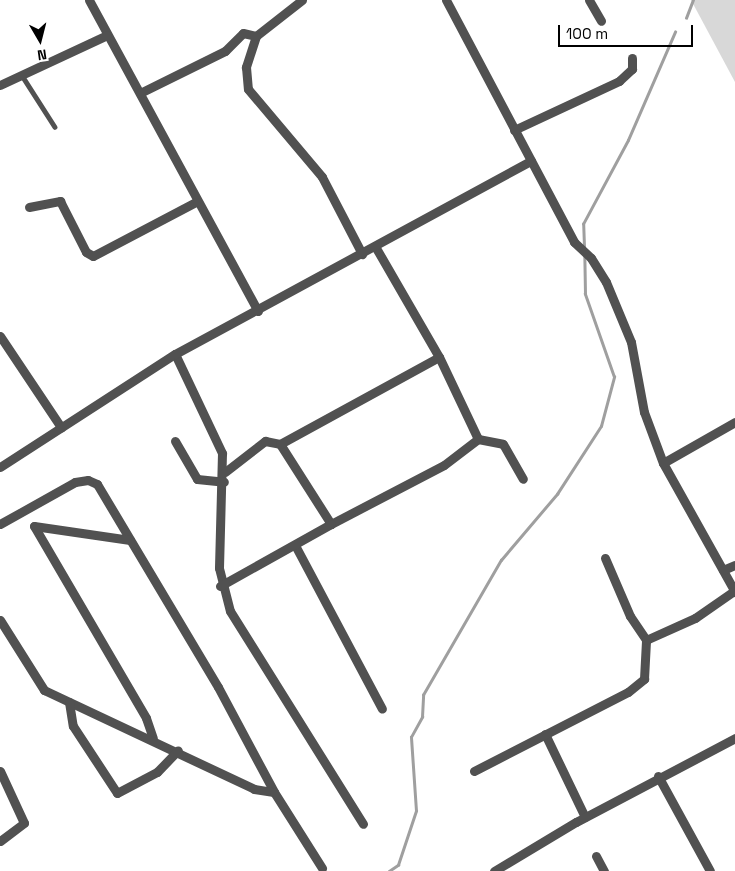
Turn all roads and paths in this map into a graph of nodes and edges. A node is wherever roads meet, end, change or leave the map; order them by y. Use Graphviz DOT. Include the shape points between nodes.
graph roads {
  1 [pos="89,0"];
  2 [pos="302,0"];
  3 [pos="446,0"];
  4 [pos="589,0"];
  5 [pos="601,21"];
  6 [pos="107,35"];
  7 [pos="256,36"];
  8 [pos="632,58"];
  9 [pos="23,77"];
  10 [pos="0,85"];
  11 [pos="140,93"];
  12 [pos="55,127"];
  13 [pos="514,130"];
  14 [pos="531,161"];
  15 [pos="196,202"];
  16 [pos="29,207"];
  17 [pos="375,246"];
  18 [pos="362,254"];
  19 [pos="258,311"];
  20 [pos="0,336"];
  21 [pos="174,354"];
  22 [pos="439,357"];
  23 [pos="735,422"];
  24 [pos="61,427"];
  25 [pos="478,440"];
  26 [pos="175,441"];
  27 [pos="280,444"];
  28 [pos="663,463"];
  29 [pos="0,467"];
  30 [pos="225,472"];
  31 [pos="523,479"];
  32 [pos="224,482"];
  33 [pos="23,510"];
  34 [pos="0,524"];
  35 [pos="331,524"];
  36 [pos="34,526"];
  37 [pos="130,540"];
  38 [pos="296,547"];
  39 [pos="605,558"];
  40 [pos="735,564"];
  41 [pos="723,570"];
  42 [pos="220,586"];
  43 [pos="735,592"];
  44 [pos="0,620"];
  45 [pos="646,640"];
  46 [pos="69,702"];
  47 [pos="382,709"];
  48 [pos="546,734"];
  49 [pos="153,738"];
  50 [pos="735,738"];
  51 [pos="178,750"];
  52 [pos="474,771"];
  53 [pos="0,772"];
  54 [pos="658,776"];
  55 [pos="274,792"];
  56 [pos="585,817"];
  57 [pos="363,824"];
  58 [pos="0,841"];
  59 [pos="596,856"];
  60 [pos="322,868"];
  61 [pos="494,871"];
  62 [pos="604,871"];
  63 [pos="710,871"];
  1 -- 6 [label="street"];
  2 -- 7 [label="street"];
  3 -- 13 [label="street"];
  4 -- 5 [label="street"];
  6 -- 9 [label="street"];
  6 -- 11 [label="street"];
  7 -- 11 [label="street" via="243,33 225,51"];
  7 -- 18 [label="street" via="246,67 248,89 322,177"];
  8 -- 13 [label="street" via="632,69 619,81"];
  9 -- 10 [label="street"];
  9 -- 12 [label="lane"];
  11 -- 15 [label="street"];
  13 -- 14 [label="street"];
  14 -- 17 [label="street"];
  14 -- 28 [label="street" via="574,242 591,258 606,282 631,342 644,412"];
  15 -- 16 [label="street" via="93,256 86,252 60,201"];
  15 -- 19 [label="street"];
  17 -- 18 [label="street"];
  17 -- 22 [label="street"];
  18 -- 19 [label="street"];
  19 -- 21 [label="street"];
  20 -- 24 [label="street"];
  21 -- 24 [label="street"];
  21 -- 30 [label="street" via="213,428"];
  22 -- 25 [label="street"];
  22 -- 27 [label="street"];
  23 -- 28 [label="street"];
  24 -- 29 [label="street"];
  25 -- 31 [label="street" via="503,444"];
  25 -- 35 [label="street" via="444,465"];
  26 -- 32 [label="street" via="196,479"];
  27 -- 30 [label="street" via="265,441"];
  27 -- 35 [label="street"];
  28 -- 41 [label="street"];
  30 -- 32 [label="street"];
  32 -- 42 [label="street"];
  33 -- 34 [label="street"];
  33 -- 36 [label="street"];
  33 -- 37 [label="street" via="88,480 96,484"];
  35 -- 38 [label="street"];
  36 -- 37 [label="street"];
  36 -- 49 [label="street" via="146,718"];
  37 -- 55 [label="street"];
  38 -- 42 [label="street"];
  38 -- 47 [label="street"];
  39 -- 45 [label="street" via="630,616"];
  40 -- 41 [label="street"];
  41 -- 43 [label="street"];
  42 -- 57 [label="street" via="244,635"];
  43 -- 45 [label="street" via="695,618"];
  44 -- 46 [label="street" via="44,690"];
  45 -- 48 [label="street" via="644,680"];
  46 -- 49 [label="street"];
  46 -- 51 [label="street" via="73,726 117,793 157,772"];
  48 -- 52 [label="street"];
  48 -- 56 [label="street"];
  49 -- 51 [label="street"];
  50 -- 54 [label="street"];
  51 -- 55 [label="street" via="254,789"];
  53 -- 58 [label="street" via="24,823"];
  54 -- 56 [label="street"];
  54 -- 63 [label="street"];
  55 -- 60 [label="street"];
  56 -- 61 [label="street"];
  59 -- 62 [label="street"];
}
